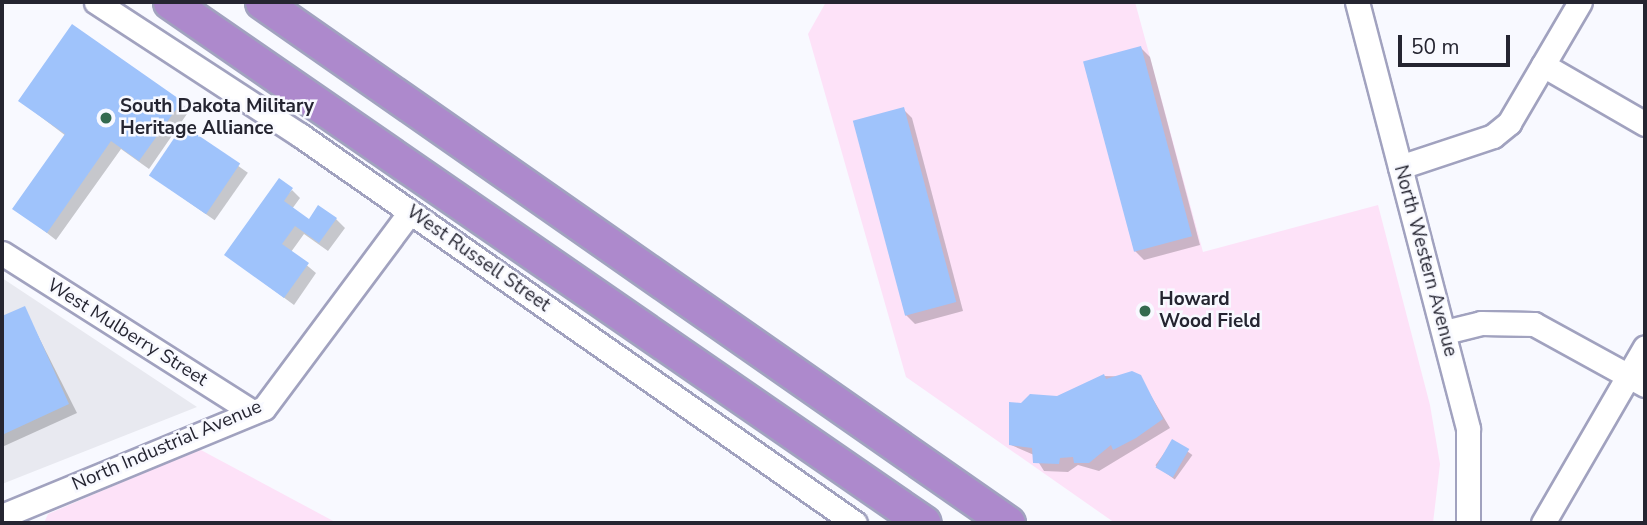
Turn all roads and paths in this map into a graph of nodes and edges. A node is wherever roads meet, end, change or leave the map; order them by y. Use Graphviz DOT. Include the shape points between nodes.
graph roads {
  1 [pos="96,2"];
  2 [pos="170,2"];
  3 [pos="262,2"];
  4 [pos="1357,2"];
  5 [pos="1580,2"];
  6 [pos="1543,65"];
  7 [pos="1645,124"];
  8 [pos="1400,167"];
  9 [pos="410,212"];
  10 [pos="2,253"];
  11 [pos="1445,332"];
  12 [pos="1645,347"];
  13 [pos="1637,381"];
  14 [pos="253,412"];
  15 [pos="30,514"];
  16 [pos="2,516"];
  17 [pos="855,523"];
  18 [pos="924,523"];
  19 [pos="1008,523"];
  20 [pos="1468,523"];
  21 [pos="1543,523"];
  1 -- 9 [label="street, West Russell Street"];
  2 -- 18 [label="highway, West Russell Street"];
  3 -- 19 [label="highway"];
  4 -- 8 [label="street, North Western Avenue"];
  5 -- 6 [label="street"];
  6 -- 7 [label="street"];
  6 -- 8 [label="street" via="1509,123 1493,136"];
  8 -- 11 [label="street, North Western Avenue"];
  9 -- 14 [label="street, North Industrial Avenue" via="273,398"];
  9 -- 17 [label="street, West Russell Street"];
  10 -- 14 [label="street, West Mulberry Street"];
  11 -- 13 [label="street" via="1481,323 1534,324"];
  11 -- 20 [label="street, North Western Avenue" via="1470,442"];
  12 -- 13 [label="street"];
  13 -- 21 [label="street"];
  14 -- 15 [label="street, North Industrial Avenue"];
  15 -- 16 [label="street, North Industrial Avenue"];
}
